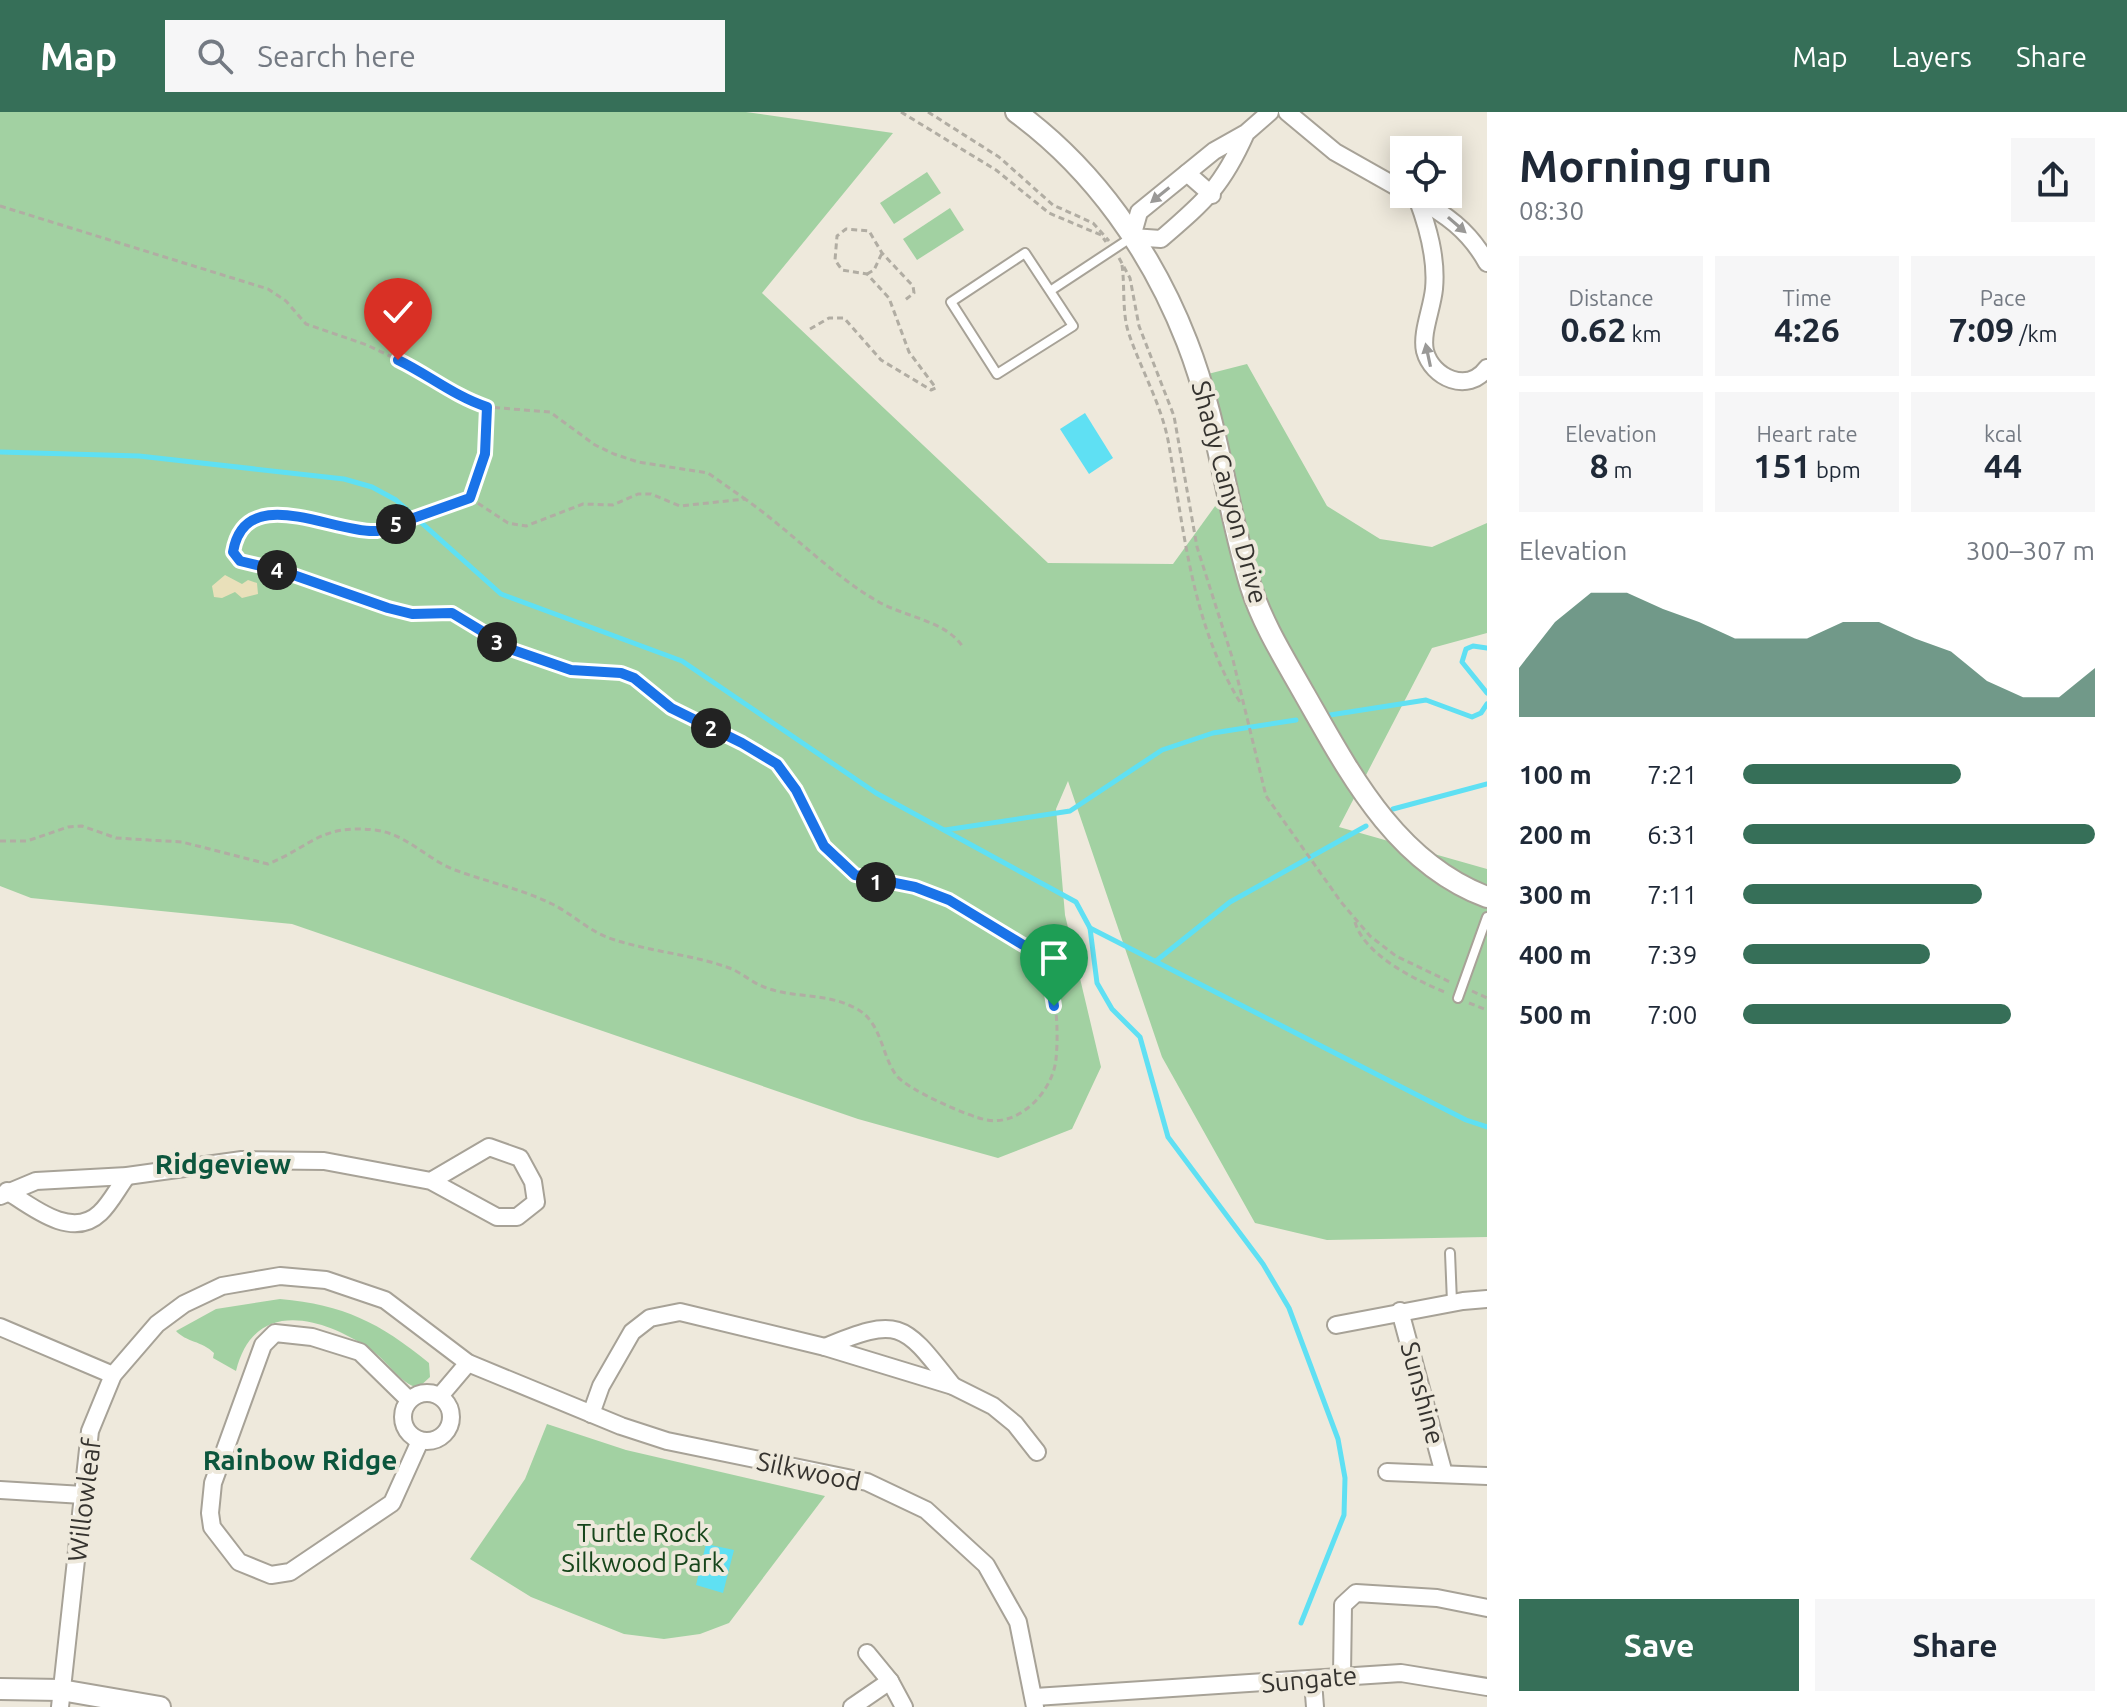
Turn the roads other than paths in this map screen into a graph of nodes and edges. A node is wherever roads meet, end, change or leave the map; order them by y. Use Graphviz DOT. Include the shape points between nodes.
graph roads {
  1 [pos="1016,112"];
  2 [pos="1270,112"];
  3 [pos="1287,112"];
  4 [pos="1246,133"];
  5 [pos="1187,173"];
  6 [pos="1390,183"];
  7 [pos="1212,195"];
  8 [pos="1417,208"];
  9 [pos="1433,208"];
  10 [pos="1132,237"];
  11 [pos="1487,263"];
  12 [pos="1050,291"];
  13 [pos="1487,368"];
  14 [pos="1487,897"];
  15 [pos="1487,917"];
  16 [pos="1458,998"];
  17 [pos="127,1176"];
  18 [pos="431,1181"];
  19 [pos="4,1193"];
  20 [pos="1450,1253"];
  21 [pos="1487,1299"];
  22 [pos="1452,1302"];
  23 [pos="1400,1311"];
  24 [pos="1336,1325"];
  25 [pos="0,1327"];
  26 [pos="825,1347"];
  27 [pos="468,1363"];
  28 [pos="113,1375"];
  29 [pos="953,1386"];
  30 [pos="440,1396"];
  31 [pos="409,1400"];
  32 [pos="591,1414"];
  33 [pos="420,1441"];
  34 [pos="1037,1452"];
  35 [pos="1387,1472"];
  36 [pos="1444,1474"];
  37 [pos="1487,1476"];
  38 [pos="0,1490"];
  39 [pos="83,1495"];
  40 [pos="1487,1608"];
  41 [pos="867,1653"];
  42 [pos="1342,1675"];
  43 [pos="890,1681"];
  44 [pos="1313,1681"];
  45 [pos="1487,1687"];
  46 [pos="0,1689"];
  47 [pos="60,1699"];
  48 [pos="1035,1702"];
  49 [pos="160,1707"];
  50 [pos="852,1707"];
  51 [pos="904,1707"];
  52 [pos="1315,1707"];
  1 -- 10 [label="street, Shady Canyon Drive" via="1066,154 1118,212"];
  2 -- 4 [label="street"];
  3 -- 6 [label="street" via="1335,152"];
  4 -- 5 [label="street"];
  4 -- 7 [label="street"];
  5 -- 7 [label="street"];
  5 -- 10 [label="street, one-way" via="1139,212"];
  7 -- 10 [label="street" via="1161,239"];
  13 -- 8 [label="street, one-way" via="1457,381 1431,368 1424,348 1435,267 1428,228"];
  9 -- 11 [label="street, one-way" via="1456,222"];
  10 -- 12 [label="lane"];
  10 -- 14 [label="street, Shady Canyon Drive" via="1170,304 1202,382 1252,590 1278,646 1365,799 1442,873"];
  12 -- 12 [label="lane" via="1025,253 951,302 997,374 1073,326"];
  15 -- 16 [label="lane"];
  17 -- 18 [label="street" via="242,1160 324,1161"];
  17 -- 19 [label="street" via="36,1181"];
  17 -- 19 [label="street" via="89,1222 51,1218"];
  18 -- 18 [label="street" via="489,1147 520,1158 533,1182 536,1202 517,1217 497,1217"];
  20 -- 22 [label="lane"];
  21 -- 22 [label="street"];
  22 -- 23 [label="street"];
  23 -- 24 [label="street"];
  23 -- 36 [label="street, Sunshine"];
  25 -- 28 [label="street"];
  26 -- 29 [label="street"];
  26 -- 29 [label="street" via="868,1328 891,1328 910,1335"];
  26 -- 32 [label="street" via="680,1312 650,1318 620,1348"];
  27 -- 28 [label="street, Willowleaf" via="385,1300 326,1280 280,1276 222,1286 184,1304 157,1324"];
  27 -- 30 [label="street"];
  27 -- 32 [label="street, Silkwood"];
  28 -- 39 [label="street, Willowleaf" via="90,1431"];
  29 -- 34 [label="street" via="993,1406"];
  30 -- 31 [label="street" via="424,1393"];
  30 -- 33 [label="street" via="452,1416 448,1431 436,1440"];
  31 -- 33 [label="street" via="404,1424"];
  31 -- 33 [label="street" via="360,1352 312,1337 275,1333 263,1345 213,1483 212,1527 239,1562 271,1575 290,1572 392,1503"];
  32 -- 48 [label="street, Silkwood" via="667,1441 867,1482 926,1510 986,1565 1018,1622"];
  35 -- 36 [label="street"];
  36 -- 37 [label="street"];
  38 -- 39 [label="street"];
  39 -- 47 [label="street, Willowleaf"];
  40 -- 42 [label="street" via="1437,1598 1356,1593 1343,1605"];
  41 -- 43 [label="street"];
  42 -- 44 [label="street, Sungate"];
  42 -- 45 [label="street, Sungate" via="1401,1673"];
  43 -- 50 [label="street"];
  43 -- 51 [label="street"];
  44 -- 48 [label="street, Sungate"];
  44 -- 52 [label="street"];
  46 -- 47 [label="street"];
  47 -- 49 [label="street"];
}
